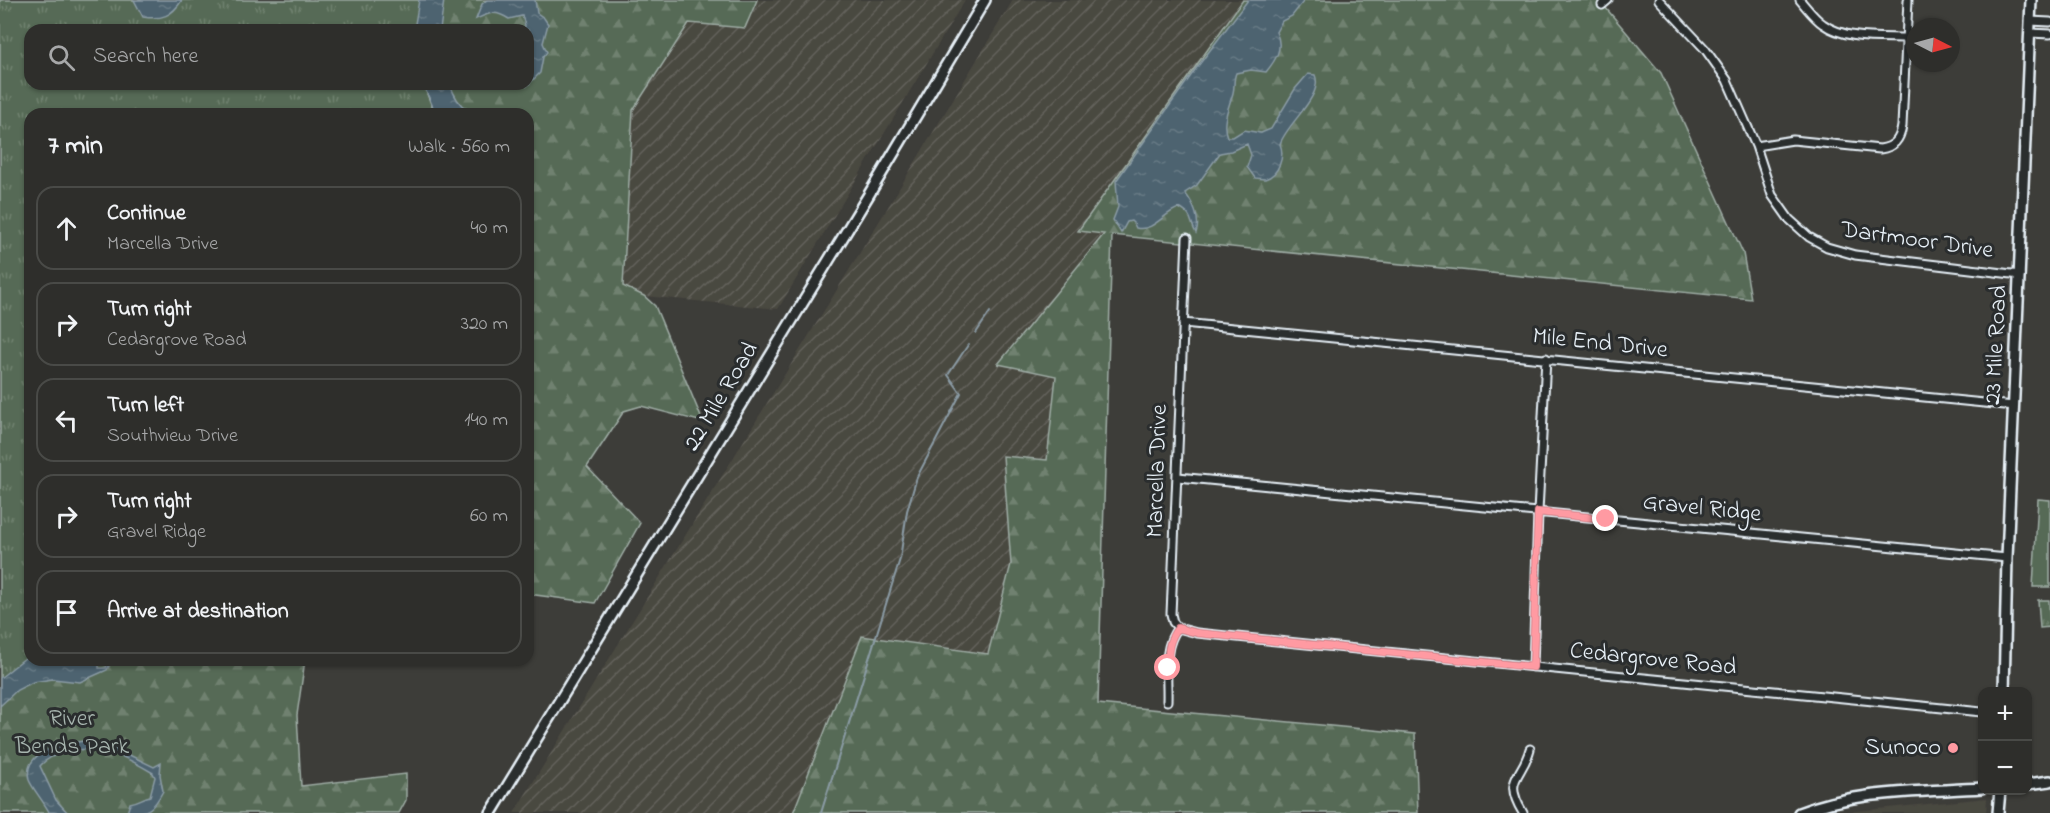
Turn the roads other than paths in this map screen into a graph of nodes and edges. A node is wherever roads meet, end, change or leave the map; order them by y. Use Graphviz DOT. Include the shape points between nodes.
graph roads {
  1 [pos="985,0"];
  2 [pos="1659,0"];
  3 [pos="1800,0"];
  4 [pos="1908,0"];
  5 [pos="2031,0"];
  6 [pos="1907,18"];
  7 [pos="2030,21"];
  8 [pos="2050,22"];
  9 [pos="2030,33"];
  10 [pos="2050,34"];
  11 [pos="1906,38"];
  12 [pos="1756,146"];
  13 [pos="1187,238"];
  14 [pos="2020,275"];
  15 [pos="1183,323"];
  16 [pos="1546,358"];
  17 [pos="2014,406"];
  18 [pos="1178,477"];
  19 [pos="1538,512"];
  20 [pos="2007,558"];
  21 [pos="1178,628"];
  22 [pos="1533,667"];
  23 [pos="2004,687"];
  24 [pos="1167,701"];
  25 [pos="1978,712"];
  26 [pos="1530,749"];
  27 [pos="2050,781"];
  28 [pos="2032,783"];
  29 [pos="1978,788"];
  30 [pos="2000,795"];
  31 [pos="491,813"];
  32 [pos="1523,813"];
  33 [pos="1798,813"];
  34 [pos="1998,813"];
  1 -- 31 [label="street, 22 Mile Road"];
  2 -- 12 [label="street, Dartmoor Drive" via="1713,59 1732,90"];
  3 -- 11 [label="street" via="1818,20 1834,30 1851,35"];
  4 -- 6 [label="street"];
  5 -- 7 [label="street, 23 Mile Road"];
  7 -- 8 [label="street"];
  7 -- 9 [label="street, 23 Mile Road"];
  9 -- 10 [label="street"];
  9 -- 14 [label="street, 23 Mile Road"];
  11 -- 12 [label="street" via="1902,126 1893,146 1880,149 1793,140"];
  12 -- 14 [label="street, Dartmoor Drive" via="1778,204 1798,228 1827,247 1867,257"];
  13 -- 15 [label="street, Marcella Drive"];
  14 -- 17 [label="street, 23 Mile Road"];
  15 -- 16 [label="street, Mile End Drive"];
  15 -- 18 [label="street, Marcella Drive"];
  16 -- 17 [label="street, Mile End Drive"];
  16 -- 19 [label="street"];
  17 -- 20 [label="street, 23 Mile Road"];
  18 -- 19 [label="street, Gravel Ridge"];
  18 -- 21 [label="street, Marcella Drive" via="1171,614"];
  19 -- 20 [label="street, Gravel Ridge"];
  19 -- 22 [label="street"];
  20 -- 23 [label="street, 23 Mile Road"];
  21 -- 22 [label="street, Cedargrove Road"];
  21 -- 24 [label="street" via="1168,651"];
  22 -- 25 [label="street, Cedargrove Road"];
  26 -- 32 [label="street" via="1515,776 1513,790"];
  27 -- 28 [label="street"];
  29 -- 33 [label="street" via="1862,796"];
  30 -- 34 [label="street"];
}
